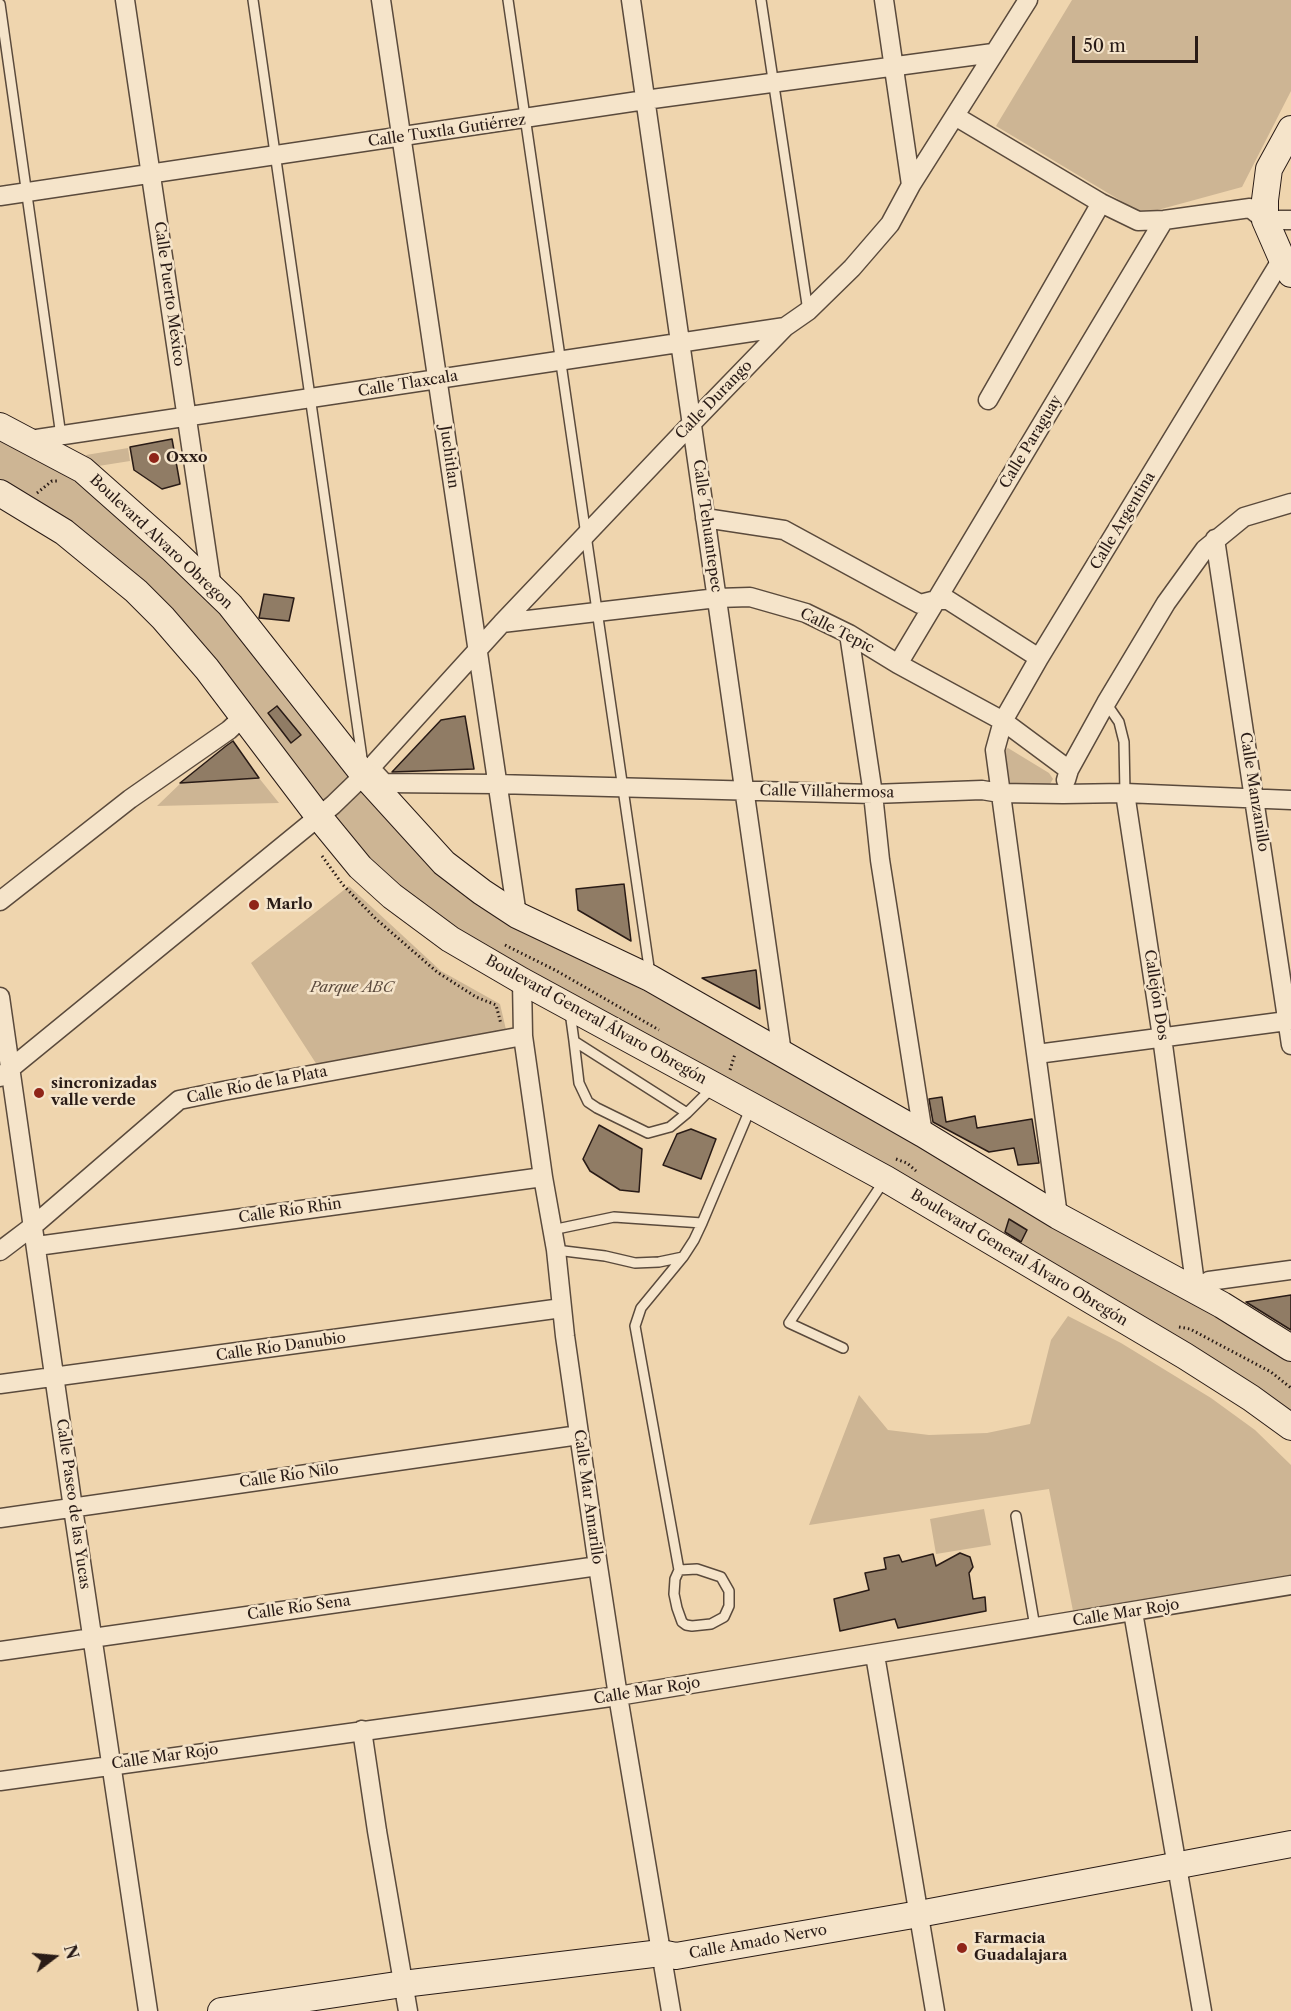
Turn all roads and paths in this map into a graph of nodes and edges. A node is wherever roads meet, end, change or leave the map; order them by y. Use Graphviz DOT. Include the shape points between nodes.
graph roads {
  1 [pos="125,0"];
  2 [pos="253,0"];
  3 [pos="381,0"];
  4 [pos="508,0"];
  5 [pos="631,0"];
  6 [pos="761,0"];
  7 [pos="884,0"];
  8 [pos="1028,0"];
  9 [pos="0,4"];
  10 [pos="993,53"];
  11 [pos="894,65"];
  12 [pos="773,83"];
  13 [pos="645,100"];
  14 [pos="956,116"];
  15 [pos="525,119"];
  16 [pos="1291,129"];
  17 [pos="401,137"];
  18 [pos="275,155"];
  19 [pos="151,174"];
  20 [pos="911,185"];
  21 [pos="26,192"];
  22 [pos="0,196"];
  23 [pos="1101,203"];
  24 [pos="1164,220"];
  25 [pos="1265,220"];
  26 [pos="1291,220"];
  27 [pos="1286,267"];
  28 [pos="808,311"];
  29 [pos="785,327"];
  30 [pos="681,342"];
  31 [pos="560,361"];
  32 [pos="437,379"];
  33 [pos="310,400"];
  34 [pos="988,400"];
  35 [pos="187,417"];
  36 [pos="693,422"];
  37 [pos="0,426"];
  38 [pos="61,436"];
  39 [pos="30,440"];
  40 [pos="60,481"];
  41 [pos="0,493"];
  42 [pos="35,494"];
  43 [pos="1291,502"];
  44 [pos="705,518"];
  45 [pos="586,536"];
  46 [pos="1215,539"];
  47 [pos="212,588"];
  48 [pos="717,598"];
  49 [pos="936,600"];
  50 [pos="597,612"];
  51 [pos="502,623"];
  52 [pos="849,634"];
  53 [pos="477,651"];
  54 [pos="1040,658"];
  55 [pos="898,664"];
  56 [pos="1106,703"];
  57 [pos="244,716"];
  58 [pos="1003,721"];
  59 [pos="1069,770"];
  60 [pos="366,771"];
  61 [pos="496,783"];
  62 [pos="622,787"];
  63 [pos="744,791"];
  64 [pos="1000,793"];
  65 [pos="1125,793"];
  66 [pos="1063,794"];
  67 [pos="873,795"];
  68 [pos="1255,798"];
  69 [pos="1291,800"];
  70 [pos="319,817"];
  71 [pos="319,852"];
  72 [pos="0,901"];
  73 [pos="517,915"];
  74 [pos="650,978"];
  75 [pos="522,981"];
  76 [pos="0,997"];
  77 [pos="569,1006"];
  78 [pos="1287,1021"];
  79 [pos="504,1032"];
  80 [pos="523,1036"];
  81 [pos="1162,1037"];
  82 [pos="574,1041"];
  83 [pos="1291,1045"];
  84 [pos="782,1053"];
  85 [pos="735,1054"];
  86 [pos="1037,1054"];
  87 [pos="5,1073"];
  88 [pos="722,1078"];
  89 [pos="751,1107"];
  90 [pos="687,1113"];
  91 [pos="923,1134"];
  92 [pos="543,1177"];
  93 [pos="886,1179"];
  94 [pos="1058,1216"];
  95 [pos="702,1223"];
  96 [pos="33,1226"];
  97 [pos="552,1230"];
  98 [pos="36,1246"];
  99 [pos="556,1250"];
  100 [pos="0,1251"];
  101 [pos="683,1257"];
  102 [pos="1291,1270"];
  103 [pos="1196,1292"];
  104 [pos="562,1308"];
  105 [pos="843,1348"];
  106 [pos="1291,1348"];
  107 [pos="56,1377"];
  108 [pos="0,1384"];
  109 [pos="1291,1427"];
  110 [pos="579,1435"];
  111 [pos="73,1508"];
  112 [pos="1016,1516"];
  113 [pos="0,1518"];
  114 [pos="598,1566"];
  115 [pos="679,1570"];
  116 [pos="1291,1585"];
  117 [pos="1133,1612"];
  118 [pos="1035,1627"];
  119 [pos="92,1637"];
  120 [pos="0,1651"];
  121 [pos="875,1655"];
  122 [pos="618,1696"];
  123 [pos="362,1730"];
  124 [pos="112,1765"];
  125 [pos="0,1781"];
  126 [pos="1291,1844"];
  127 [pos="1177,1865"];
  128 [pos="919,1914"];
  129 [pos="661,1953"];
  130 [pos="403,1984"];
  131 [pos="148,2011"];
  132 [pos="221,2011"];
  133 [pos="408,2011"];
  134 [pos="671,2011"];
  135 [pos="935,2011"];
  136 [pos="1202,2011"];
  1 -- 19 [label="street, Calle Puerto México"];
  2 -- 18 [label="lane"];
  3 -- 17 [label="street, Juchitlan"];
  4 -- 15 [label="lane"];
  5 -- 13 [label="street, Calle Tehuantepec"];
  6 -- 12 [label="lane"];
  7 -- 11 [label="street"];
  8 -- 10 [label="street, Calle Durango"];
  9 -- 21 [label="lane"];
  10 -- 11 [label="street, Calle Tuxtla Gutiérrez"];
  10 -- 14 [label="street, Calle Durango"];
  11 -- 12 [label="street, Calle Tuxtla Gutiérrez"];
  11 -- 20 [label="street"];
  12 -- 13 [label="street, Calle Tuxtla Gutiérrez"];
  12 -- 28 [label="lane"];
  13 -- 15 [label="street, Calle Tuxtla Gutiérrez"];
  13 -- 30 [label="street, Calle Tehuantepec"];
  14 -- 20 [label="street, Calle Durango"];
  14 -- 23 [label="street"];
  15 -- 17 [label="street, Calle Tuxtla Gutiérrez"];
  15 -- 31 [label="lane"];
  16 -- 25 [label="main road" via="1269,169"];
  17 -- 18 [label="street, Calle Tuxtla Gutiérrez"];
  17 -- 32 [label="street, Juchitlan"];
  18 -- 19 [label="street, Calle Tuxtla Gutiérrez"];
  18 -- 33 [label="lane"];
  19 -- 21 [label="street, Calle Tuxtla Gutiérrez"];
  19 -- 35 [label="street, Calle Puerto México"];
  20 -- 28 [label="street, Calle Durango" via="890,224"];
  21 -- 22 [label="street, Calle Tuxtla Gutiérrez"];
  21 -- 38 [label="lane"];
  23 -- 24 [label="street" via="1138,221"];
  23 -- 34 [label="street"];
  24 -- 25 [label="street" via="1250,208"];
  24 -- 49 [label="street, Calle Paraguay"];
  25 -- 26 [label="street"];
  25 -- 27 [label="main road"];
  27 -- 54 [label="street, Calle Argentina"];
  28 -- 29 [label="street, Calle Durango"];
  29 -- 30 [label="street, Calle Tlaxcala"];
  29 -- 36 [label="street, Calle Durango"];
  30 -- 31 [label="street, Calle Tlaxcala"];
  30 -- 36 [label="street, Calle Tehuantepec"];
  31 -- 32 [label="street, Calle Tlaxcala"];
  31 -- 45 [label="lane"];
  32 -- 33 [label="street, Calle Tlaxcala"];
  32 -- 53 [label="street, Juchitlan"];
  33 -- 35 [label="street, Calle Tlaxcala"];
  33 -- 60 [label="lane" via="360,756"];
  35 -- 38 [label="street, Calle Tlaxcala"];
  35 -- 47 [label="street, Calle Puerto México"];
  36 -- 44 [label="street, Calle Tehuantepec"];
  36 -- 45 [label="street, Calle Durango"];
  37 -- 39 [label="main road, Boulevard Alvaro Obregon"];
  38 -- 39 [label="street, Calle Tlaxcala"];
  39 -- 47 [label="main road, Boulevard Alvaro Obregon" via="91,475"];
  40 -- 42 [label="path" via="52,481"];
  41 -- 57 [label="main road, Boulevard General Álvaro Obregón" via="64,532 136,591"];
  43 -- 46 [label="street" via="1244,517"];
  44 -- 48 [label="street, Calle Tehuantepec"];
  44 -- 49 [label="street" via="784,530 920,604"];
  45 -- 50 [label="lane"];
  45 -- 51 [label="street, Calle Durango"];
  46 -- 56 [label="street" via="1166,603"];
  46 -- 68 [label="street, Calle Manzanillo"];
  47 -- 60 [label="main road, Boulevard Alvaro Obregon"];
  48 -- 50 [label="street, Calle Tepic"];
  48 -- 52 [label="street, Calle Tepic" via="750,597 806,613"];
  48 -- 63 [label="street, Calle Tehuantepec"];
  49 -- 54 [label="street" via="948,600"];
  49 -- 55 [label="street, Calle Paraguay"];
  50 -- 51 [label="street, Calle Tepic"];
  50 -- 62 [label="lane"];
  51 -- 53 [label="street, Calle Durango"];
  52 -- 55 [label="street, Calle Tepic"];
  52 -- 67 [label="street"];
  53 -- 60 [label="street, Calle Durango"];
  53 -- 61 [label="street, Juchitlan"];
  54 -- 58 [label="street, Calle Argentina"];
  55 -- 58 [label="street, Calle Tepic"];
  56 -- 59 [label="street"];
  56 -- 65 [label="lane, Callejón Dos" via="1119,722 1124,742"];
  57 -- 70 [label="main road, Boulevard General Álvaro Obregón"];
  57 -- 72 [label="street"];
  58 -- 59 [label="street, Calle Tepic"];
  58 -- 64 [label="street, Calle Argentina" via="995,750"];
  59 -- 66 [label="street"];
  60 -- 61 [label="street, Calle Villahermosa" via="384,783"];
  60 -- 70 [label="street, Calle Durango"];
  60 -- 73 [label="main road" via="444,862"];
  61 -- 62 [label="street, Calle Villahermosa"];
  61 -- 73 [label="street, Juchitlan"];
  62 -- 63 [label="street, Calle Villahermosa"];
  62 -- 74 [label="lane"];
  63 -- 67 [label="street, Calle Villahermosa"];
  63 -- 84 [label="street, Calle Tehuantepec"];
  64 -- 66 [label="street, Calle Villahermosa"];
  64 -- 67 [label="street, Calle Villahermosa" via="982,790"];
  64 -- 86 [label="street, Calle Argentina"];
  65 -- 66 [label="street, Calle Villahermosa"];
  65 -- 68 [label="street, Calle Villahermosa"];
  65 -- 81 [label="street, Callejón Dos"];
  67 -- 91 [label="street"];
  68 -- 69 [label="street, Calle Villahermosa"];
  68 -- 78 [label="street, Calle Manzanillo"];
  70 -- 75 [label="main road, Boulevard General Álvaro Obregón" via="360,867 392,896 450,939"];
  70 -- 87 [label="street, Calle Durango"];
  71 -- 79 [label="path" via="343,885 376,919 437,972 496,1005"];
  73 -- 74 [label="main road"];
  74 -- 84 [label="main road"];
  75 -- 77 [label="main road, Boulevard General Álvaro Obregón"];
  75 -- 80 [label="street, Calle Mar Amarillo"];
  76 -- 87 [label="street, Calle Paseo de las Yucas"];
  77 -- 82 [label="lane"];
  77 -- 88 [label="main road, Boulevard General Álvaro Obregón"];
  78 -- 81 [label="street"];
  78 -- 83 [label="street, Calle Manzanillo"];
  80 -- 92 [label="street, Calle Mar Amarillo"];
  80 -- 96 [label="street, Calle Río de la Plata" via="179,1101"];
  81 -- 86 [label="street"];
  81 -- 103 [label="street, Callejón Dos"];
  82 -- 90 [label="lane"];
  82 -- 90 [label="lane" via="579,1083 588,1102 597,1108 648,1133 670,1127"];
  84 -- 91 [label="main road"];
  85 -- 88 [label="path"];
  86 -- 94 [label="street, Calle Argentina"];
  87 -- 96 [label="street, Calle Paseo de las Yucas"];
  88 -- 89 [label="main road, Boulevard General Álvaro Obregón"];
  88 -- 90 [label="lane"];
  89 -- 93 [label="main road, Boulevard General Álvaro Obregón"];
  89 -- 95 [label="lane"];
  91 -- 94 [label="main road"];
  92 -- 97 [label="street, Calle Mar Amarillo"];
  92 -- 98 [label="street, Calle Río Rhin"];
  93 -- 105 [label="lane" via="789,1323"];
  93 -- 109 [label="main road, Boulevard General Álvaro Obregón" via="1185,1356"];
  94 -- 103 [label="main road"];
  95 -- 97 [label="lane" via="614,1217"];
  95 -- 101 [label="lane"];
  96 -- 98 [label="street, Calle Paseo de las Yucas"];
  96 -- 100 [label="street, Calle Río de la Plata"];
  97 -- 99 [label="street, Calle Mar Amarillo"];
  98 -- 107 [label="street, Calle Paseo de las Yucas"];
  99 -- 101 [label="lane" via="635,1263"];
  99 -- 104 [label="street, Calle Mar Amarillo"];
  101 -- 115 [label="lane" via="641,1308 635,1326"];
  102 -- 103 [label="street" via="1209,1281"];
  103 -- 106 [label="main road"];
  104 -- 107 [label="street, Calle Río Danubio"];
  104 -- 110 [label="street, Calle Mar Amarillo"];
  107 -- 108 [label="street, Calle Río Danubio"];
  107 -- 111 [label="street, Calle Paseo de las Yucas"];
  110 -- 111 [label="street, Calle Río Nilo"];
  110 -- 114 [label="street, Calle Mar Amarillo"];
  111 -- 113 [label="street, Calle Río Nilo"];
  111 -- 119 [label="street, Calle Paseo de las Yucas"];
  112 -- 118 [label="lane"];
  114 -- 119 [label="street, Calle Río Sena"];
  114 -- 122 [label="street, Calle Mar Amarillo"];
  115 -- 115 [label="lane" via="674,1594 682,1622 692,1626 711,1624 724,1617 729,1591 721,1576 697,1569"];
  116 -- 117 [label="street, Calle Mar Rojo"];
  117 -- 118 [label="street, Calle Mar Rojo"];
  117 -- 127 [label="street"];
  118 -- 121 [label="street, Calle Mar Rojo"];
  119 -- 120 [label="street, Calle Río Sena"];
  119 -- 124 [label="street, Calle Paseo de las Yucas"];
  121 -- 122 [label="street, Calle Mar Rojo"];
  121 -- 128 [label="street"];
  122 -- 123 [label="street, Calle Mar Rojo"];
  122 -- 129 [label="street, Calle Mar Amarillo"];
  123 -- 124 [label="street, Calle Mar Rojo"];
  123 -- 130 [label="street"];
  124 -- 125 [label="street, Calle Mar Rojo"];
  124 -- 131 [label="street, Calle Paseo de las Yucas"];
  126 -- 127 [label="main road, Calle Amado Nervo"];
  127 -- 128 [label="main road, Calle Amado Nervo"];
  127 -- 136 [label="street"];
  128 -- 129 [label="main road, Calle Amado Nervo" via="676,1956"];
  128 -- 135 [label="street"];
  129 -- 130 [label="main road, Calle Amado Nervo"];
  129 -- 134 [label="street, Calle Mar Amarillo"];
  130 -- 132 [label="main road, Calle Amado Nervo"];
  130 -- 133 [label="street"];
}
